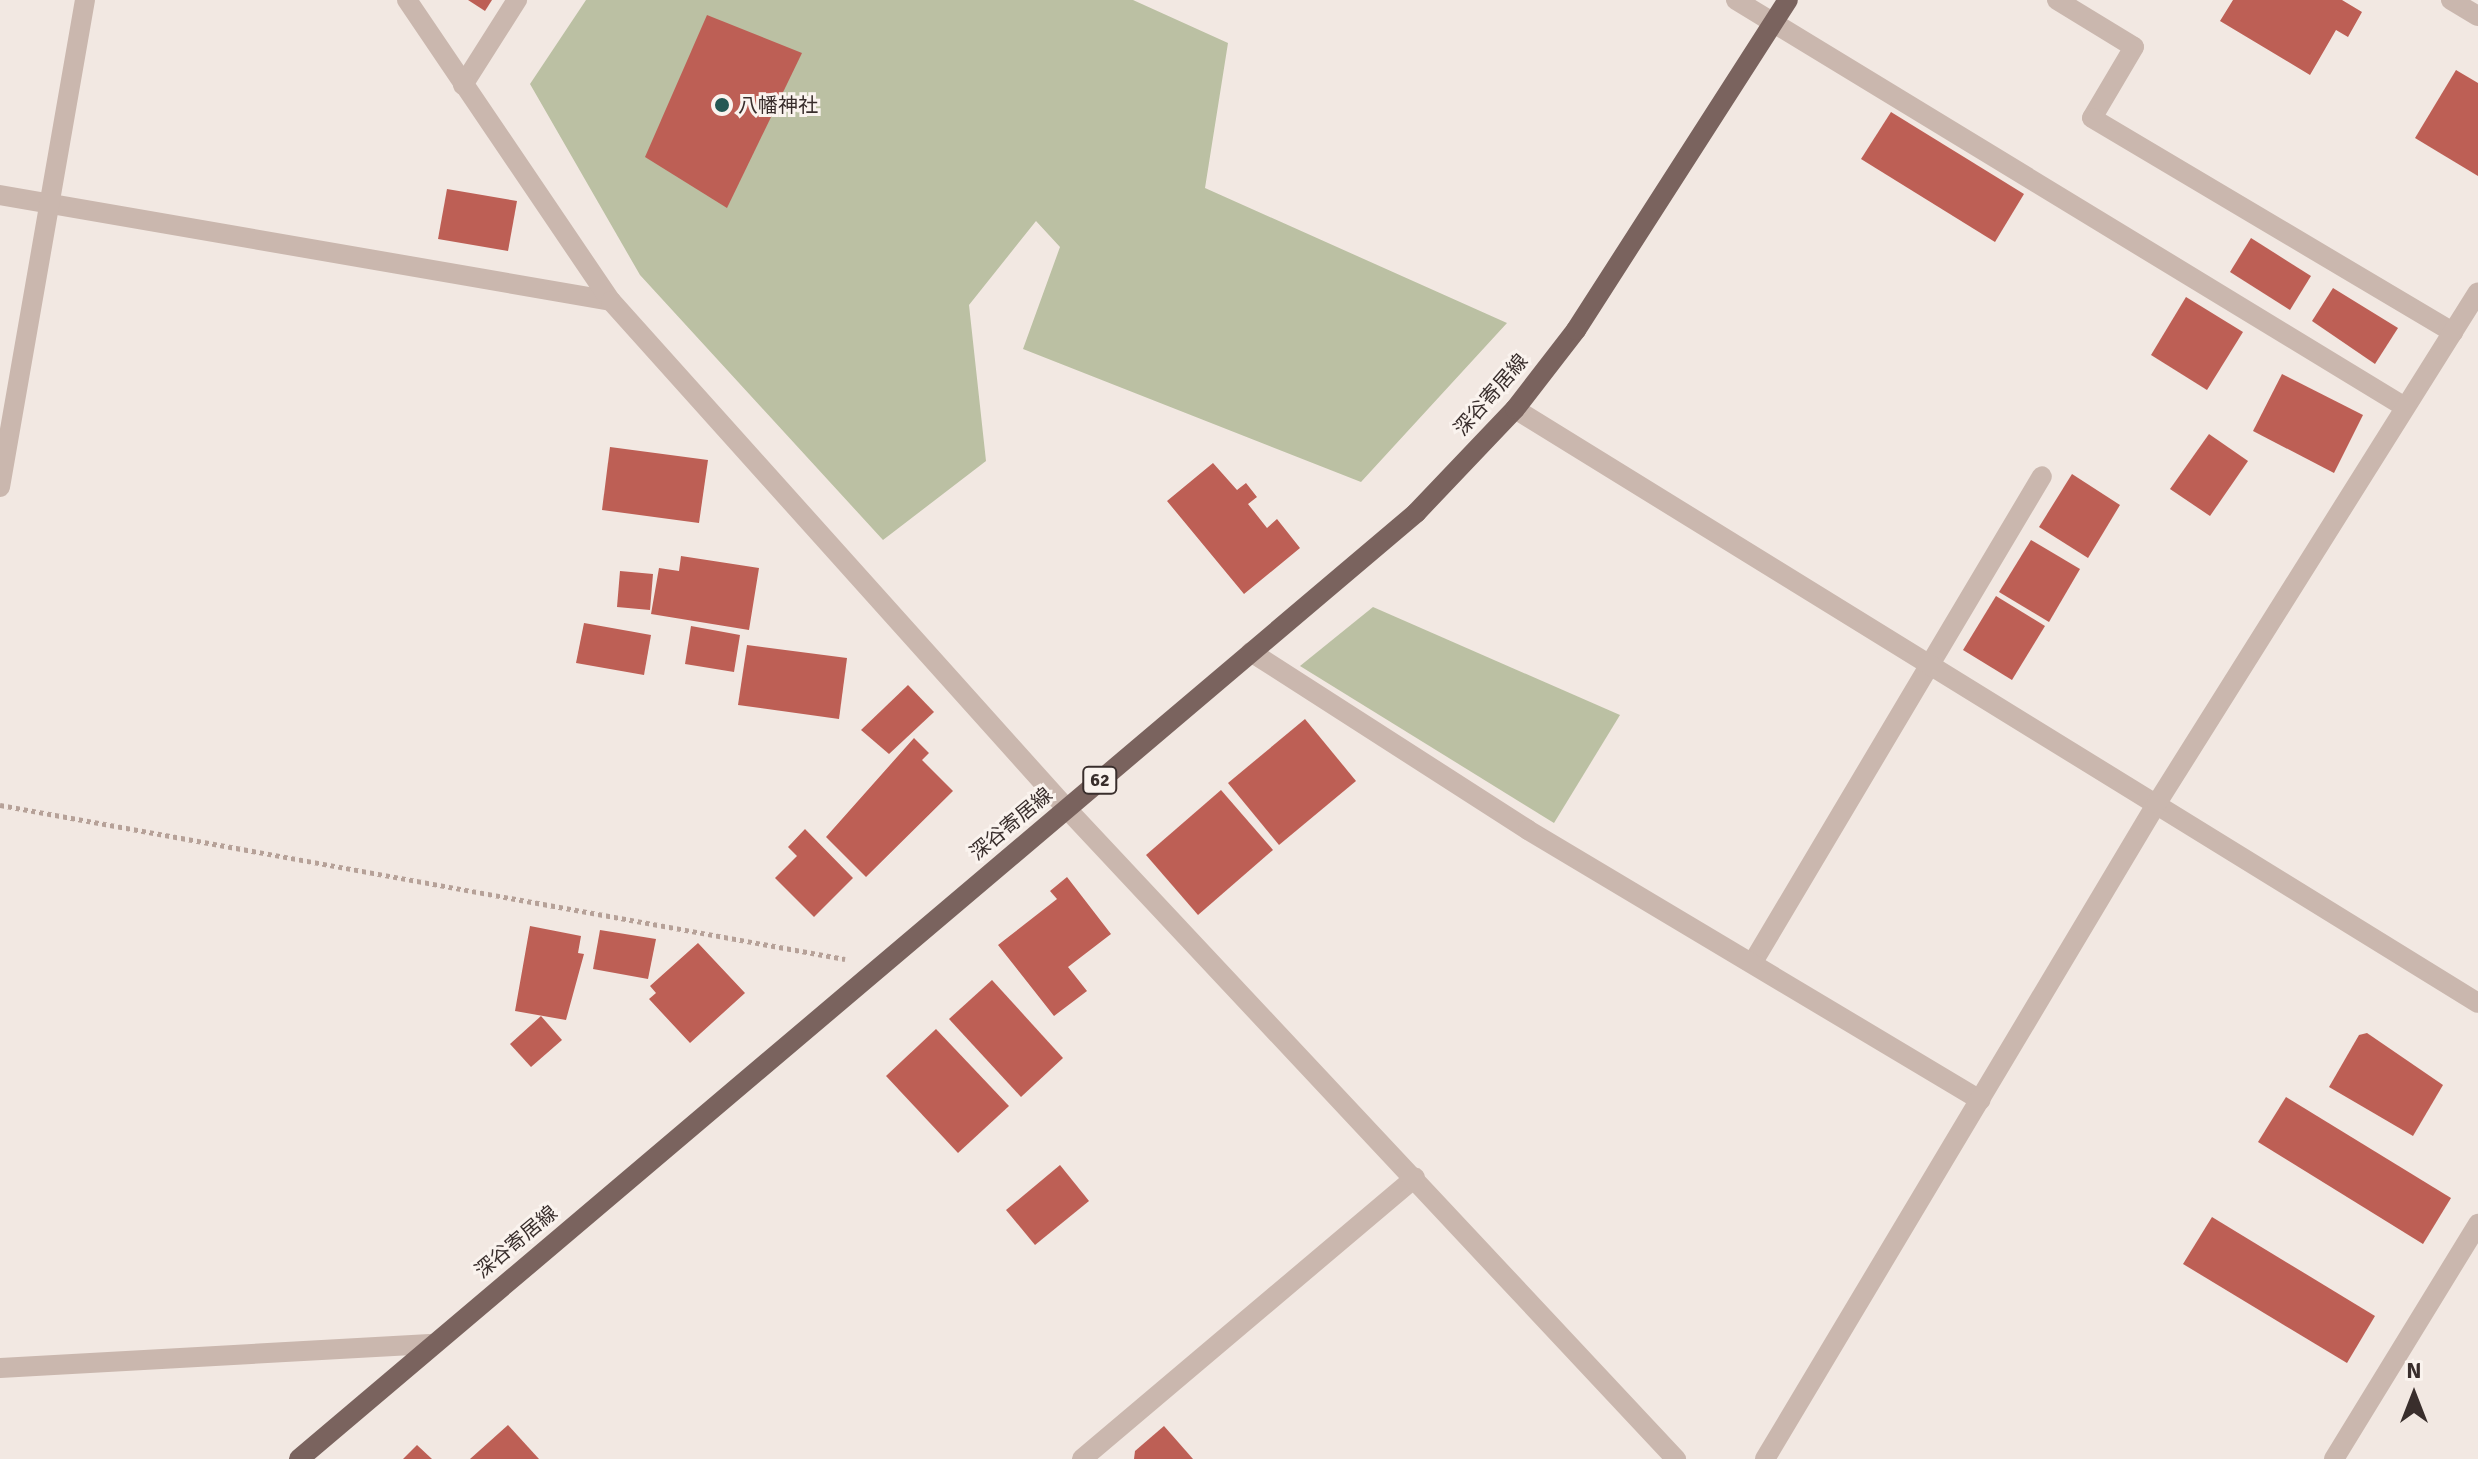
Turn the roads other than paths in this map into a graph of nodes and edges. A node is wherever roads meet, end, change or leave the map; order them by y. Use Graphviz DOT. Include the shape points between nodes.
graph roads {
  1 [pos="85,0"];
  2 [pos="407,0"];
  3 [pos="517,0"];
  4 [pos="1736,0"];
  5 [pos="1788,0"];
  6 [pos="2057,0"];
  7 [pos="2451,0"];
  8 [pos="2478,16"];
  9 [pos="1773,22"];
  10 [pos="463,85"];
  11 [pos="0,195"];
  12 [pos="50,204"];
  13 [pos="2478,292"];
  14 [pos="611,301"];
  15 [pos="2453,332"];
  16 [pos="2405,407"];
  17 [pos="1515,409"];
  18 [pos="2042,476"];
  19 [pos="0,487"];
  20 [pos="1251,652"];
  21 [pos="1931,664"];
  22 [pos="2157,803"];
  23 [pos="1067,809"];
  24 [pos="1753,962"];
  25 [pos="2478,1003"];
  26 [pos="1980,1100"];
  27 [pos="1415,1178"];
  28 [pos="2478,1224"];
  29 [pos="434,1344"];
  30 [pos="0,1368"];
  31 [pos="299,1459"];
  32 [pos="1082,1459"];
  33 [pos="1676,1459"];
  34 [pos="1765,1459"];
  35 [pos="2334,1459"];
  1 -- 12 [label="street"];
  2 -- 10 [label="street"];
  3 -- 10 [label="street"];
  4 -- 9 [label="street"];
  5 -- 9 [label="main road, 深谷寄居線 / 62"];
  6 -- 15 [label="street" via="2134,47 2092,118"];
  7 -- 8 [label="street"];
  9 -- 16 [label="street"];
  9 -- 17 [label="main road, 深谷寄居線 / 62" via="1652,220"];
  10 -- 14 [label="street"];
  11 -- 12 [label="street"];
  12 -- 14 [label="street"];
  12 -- 19 [label="street"];
  13 -- 15 [label="street"];
  14 -- 23 [label="street"];
  15 -- 16 [label="street"];
  16 -- 22 [label="street"];
  17 -- 20 [label="main road, 深谷寄居線 / 62" via="1416,513"];
  17 -- 21 [label="street"];
  18 -- 21 [label="street"];
  20 -- 23 [label="main road, 深谷寄居線 / 62"];
  20 -- 24 [label="street" via="1528,830"];
  21 -- 22 [label="street"];
  21 -- 24 [label="street"];
  22 -- 25 [label="street"];
  22 -- 26 [label="street"];
  23 -- 27 [label="street"];
  23 -- 29 [label="main road, 深谷寄居線 / 62"];
  24 -- 26 [label="street"];
  26 -- 34 [label="street"];
  27 -- 32 [label="street"];
  27 -- 33 [label="street"];
  28 -- 35 [label="street"];
  29 -- 30 [label="street"];
  29 -- 31 [label="main road, 深谷寄居線 / 62"];
}
